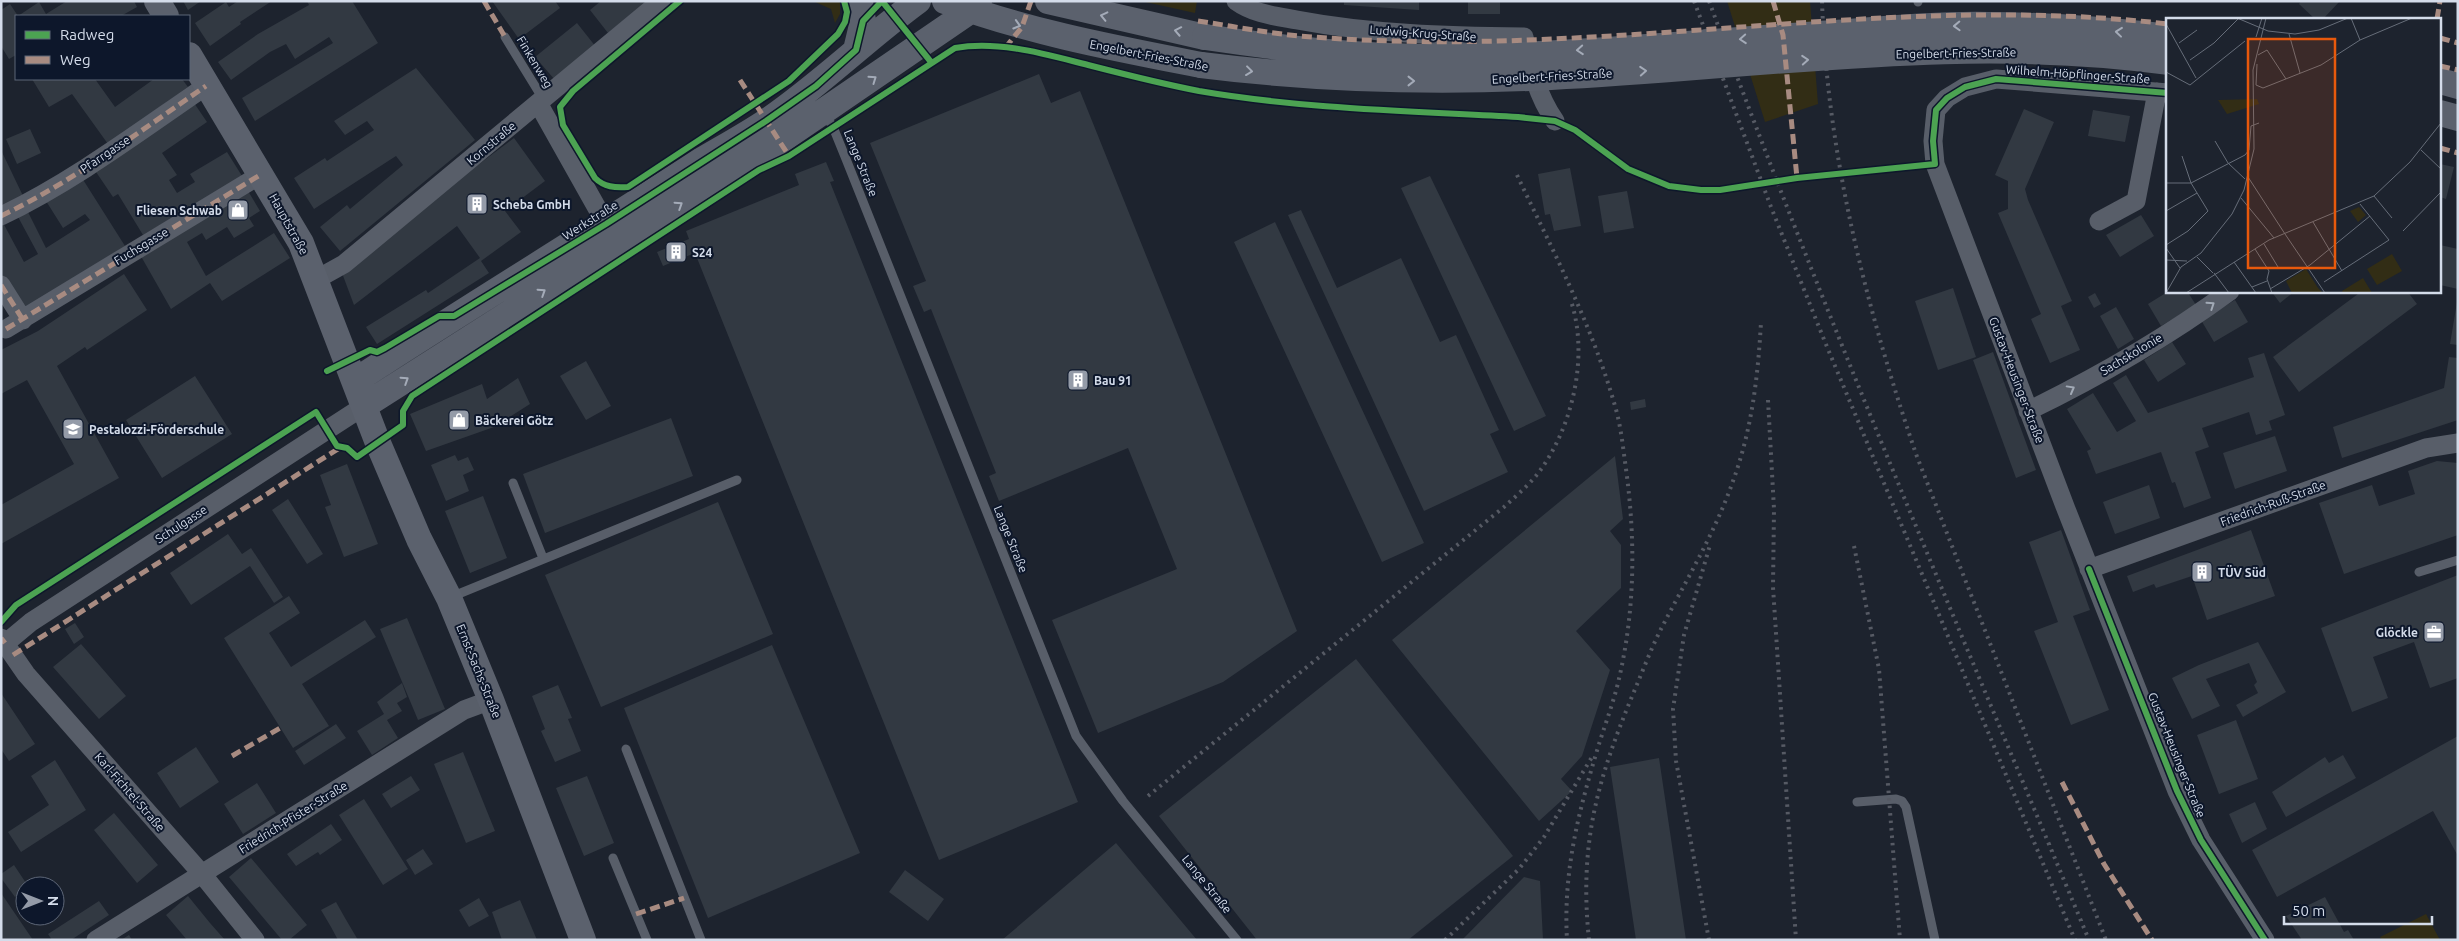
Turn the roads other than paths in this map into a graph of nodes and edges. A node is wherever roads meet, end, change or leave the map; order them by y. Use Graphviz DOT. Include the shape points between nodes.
graph roads {
  1 [pos="157,1"];
  2 [pos="661,1"];
  3 [pos="860,1"];
  4 [pos="918,1"];
  5 [pos="945,1"];
  6 [pos="1048,1"];
  7 [pos="1236,1"];
  8 [pos="974,6"];
  9 [pos="165,15"];
  10 [pos="2166,37"];
  11 [pos="506,38"];
  12 [pos="856,50"];
  13 [pos="190,57"];
  14 [pos="2166,62"];
  15 [pos="2442,82"];
  16 [pos="206,86"];
  17 [pos="2458,86"];
  18 [pos="2162,92"];
  19 [pos="541,101"];
  20 [pos="1936,110"];
  21 [pos="824,112"];
  22 [pos="2442,114"];
  23 [pos="2458,118"];
  24 [pos="1555,121"];
  25 [pos="260,175"];
  26 [pos="1,216"];
  27 [pos="2099,221"];
  28 [pos="606,224"];
  29 [pos="317,280"];
  30 [pos="1,286"];
  31 [pos="2229,292"];
  32 [pos="355,381"];
  33 [pos="364,406"];
  34 [pos="2028,411"];
  35 [pos="2458,443"];
  36 [pos="737,480"];
  37 [pos="513,483"];
  38 [pos="543,558"];
  39 [pos="2458,560"];
  40 [pos="2089,569"];
  41 [pos="2419,572"];
  42 [pos="449,598"];
  43 [pos="3,642"];
  44 [pos="491,700"];
  45 [pos="626,749"];
  46 [pos="1857,802"];
  47 [pos="613,858"];
  48 [pos="202,874"];
  49 [pos="96,940"];
  50 [pos="255,940"];
  51 [pos="583,940"];
  52 [pos="647,940"];
  53 [pos="701,940"];
  54 [pos="1237,940"];
  55 [pos="1935,940"];
  56 [pos="2265,940"];
  1 -- 9 [label="main road"];
  2 -- 19 [label="street, Kornstraße"];
  3 -- 12 [label="main road" via="864,21"];
  4 -- 12 [label="main road, Werkstraße"];
  5 -- 8 [label="main road, Engelbert-Fries-Straße"];
  10 -- 6 [label="main road, Engelbert-Fries-Straße, one-way, bridge" via="2075,27 1987,25 1544,53 1447,57 1347,54 1205,37"];
  7 -- 24 [label="street, Ludwig-Krug-Straße" via="1261,13 1316,24 1406,33 1524,37 1533,79"];
  8 -- 14 [label="main road, Engelbert-Fries-Straße, one-way, bridge" via="1081,42 1201,65 1274,74 1396,81 1553,77 1981,50 2132,57"];
  21 -- 8 [label="main road, one-way"];
  11 -- 19 [label="lane, Finkenweg"];
  12 -- 28 [label="main road, Werkstraße" via="816,86 766,121"];
  13 -- 16 [label="main road, Hauptstraße"];
  15 -- 17 [label="main road"];
  16 -- 25 [label="main road, Hauptstraße"];
  16 -- 26 [label="street, Pfarrgasse" via="29,203"];
  18 -- 20 [label="street, Wilhelm-Höpflinger-Straße" via="1996,79 1965,87 1946,98"];
  18 -- 27 [label="street, Wilhelm-Höpflinger-Straße" via="2136,201"];
  19 -- 28 [label="street"];
  19 -- 29 [label="street, Kornstraße" via="344,264"];
  20 -- 34 [label="street, Gustav-Heusinger-Straße" via="1935,164"];
  33 -- 21 [label="main road, one-way"];
  21 -- 54 [label="lane, Lange Straße" via="846,159 1076,736 1123,801"];
  22 -- 23 [label="main road"];
  25 -- 29 [label="main road, Hauptstraße" via="296,232"];
  25 -- 30 [label="street, Fuchsgasse" via="14,324"];
  28 -- 32 [label="main road, Werkstraße" via="454,316"];
  29 -- 32 [label="main road, Hauptstraße"];
  34 -- 31 [label="street, Sachskolonie, one-way" via="2118,362"];
  32 -- 33 [label="main road, Hauptstraße"];
  33 -- 42 [label="main road, Ernst-Sachs-Straße" via="419,539"];
  33 -- 43 [label="street, Schulgasse"];
  34 -- 40 [label="street, Gustav-Heusinger-Straße"];
  35 -- 40 [label="street, Friedrich-Ruß-Straße" via="2426,448"];
  36 -- 38 [label="lane"];
  37 -- 38 [label="lane"];
  38 -- 42 [label="lane"];
  39 -- 41 [label="lane"];
  40 -- 56 [label="street, Gustav-Heusinger-Straße" via="2200,840"];
  42 -- 44 [label="main road, Ernst-Sachs-Straße"];
  43 -- 48 [label="street, Karl-Fichtel-Straße" via="26,674"];
  44 -- 48 [label="street, Friedrich-Pfister-Straße" via="464,710"];
  44 -- 51 [label="main road, Ernst-Sachs-Straße"];
  45 -- 53 [label="lane"];
  46 -- 55 [label="lane" via="1896,799 1906,807"];
  47 -- 52 [label="lane"];
  48 -- 49 [label="street, Friedrich-Pfister-Straße"];
  48 -- 50 [label="street, Karl-Fichtel-Straße"];
}
